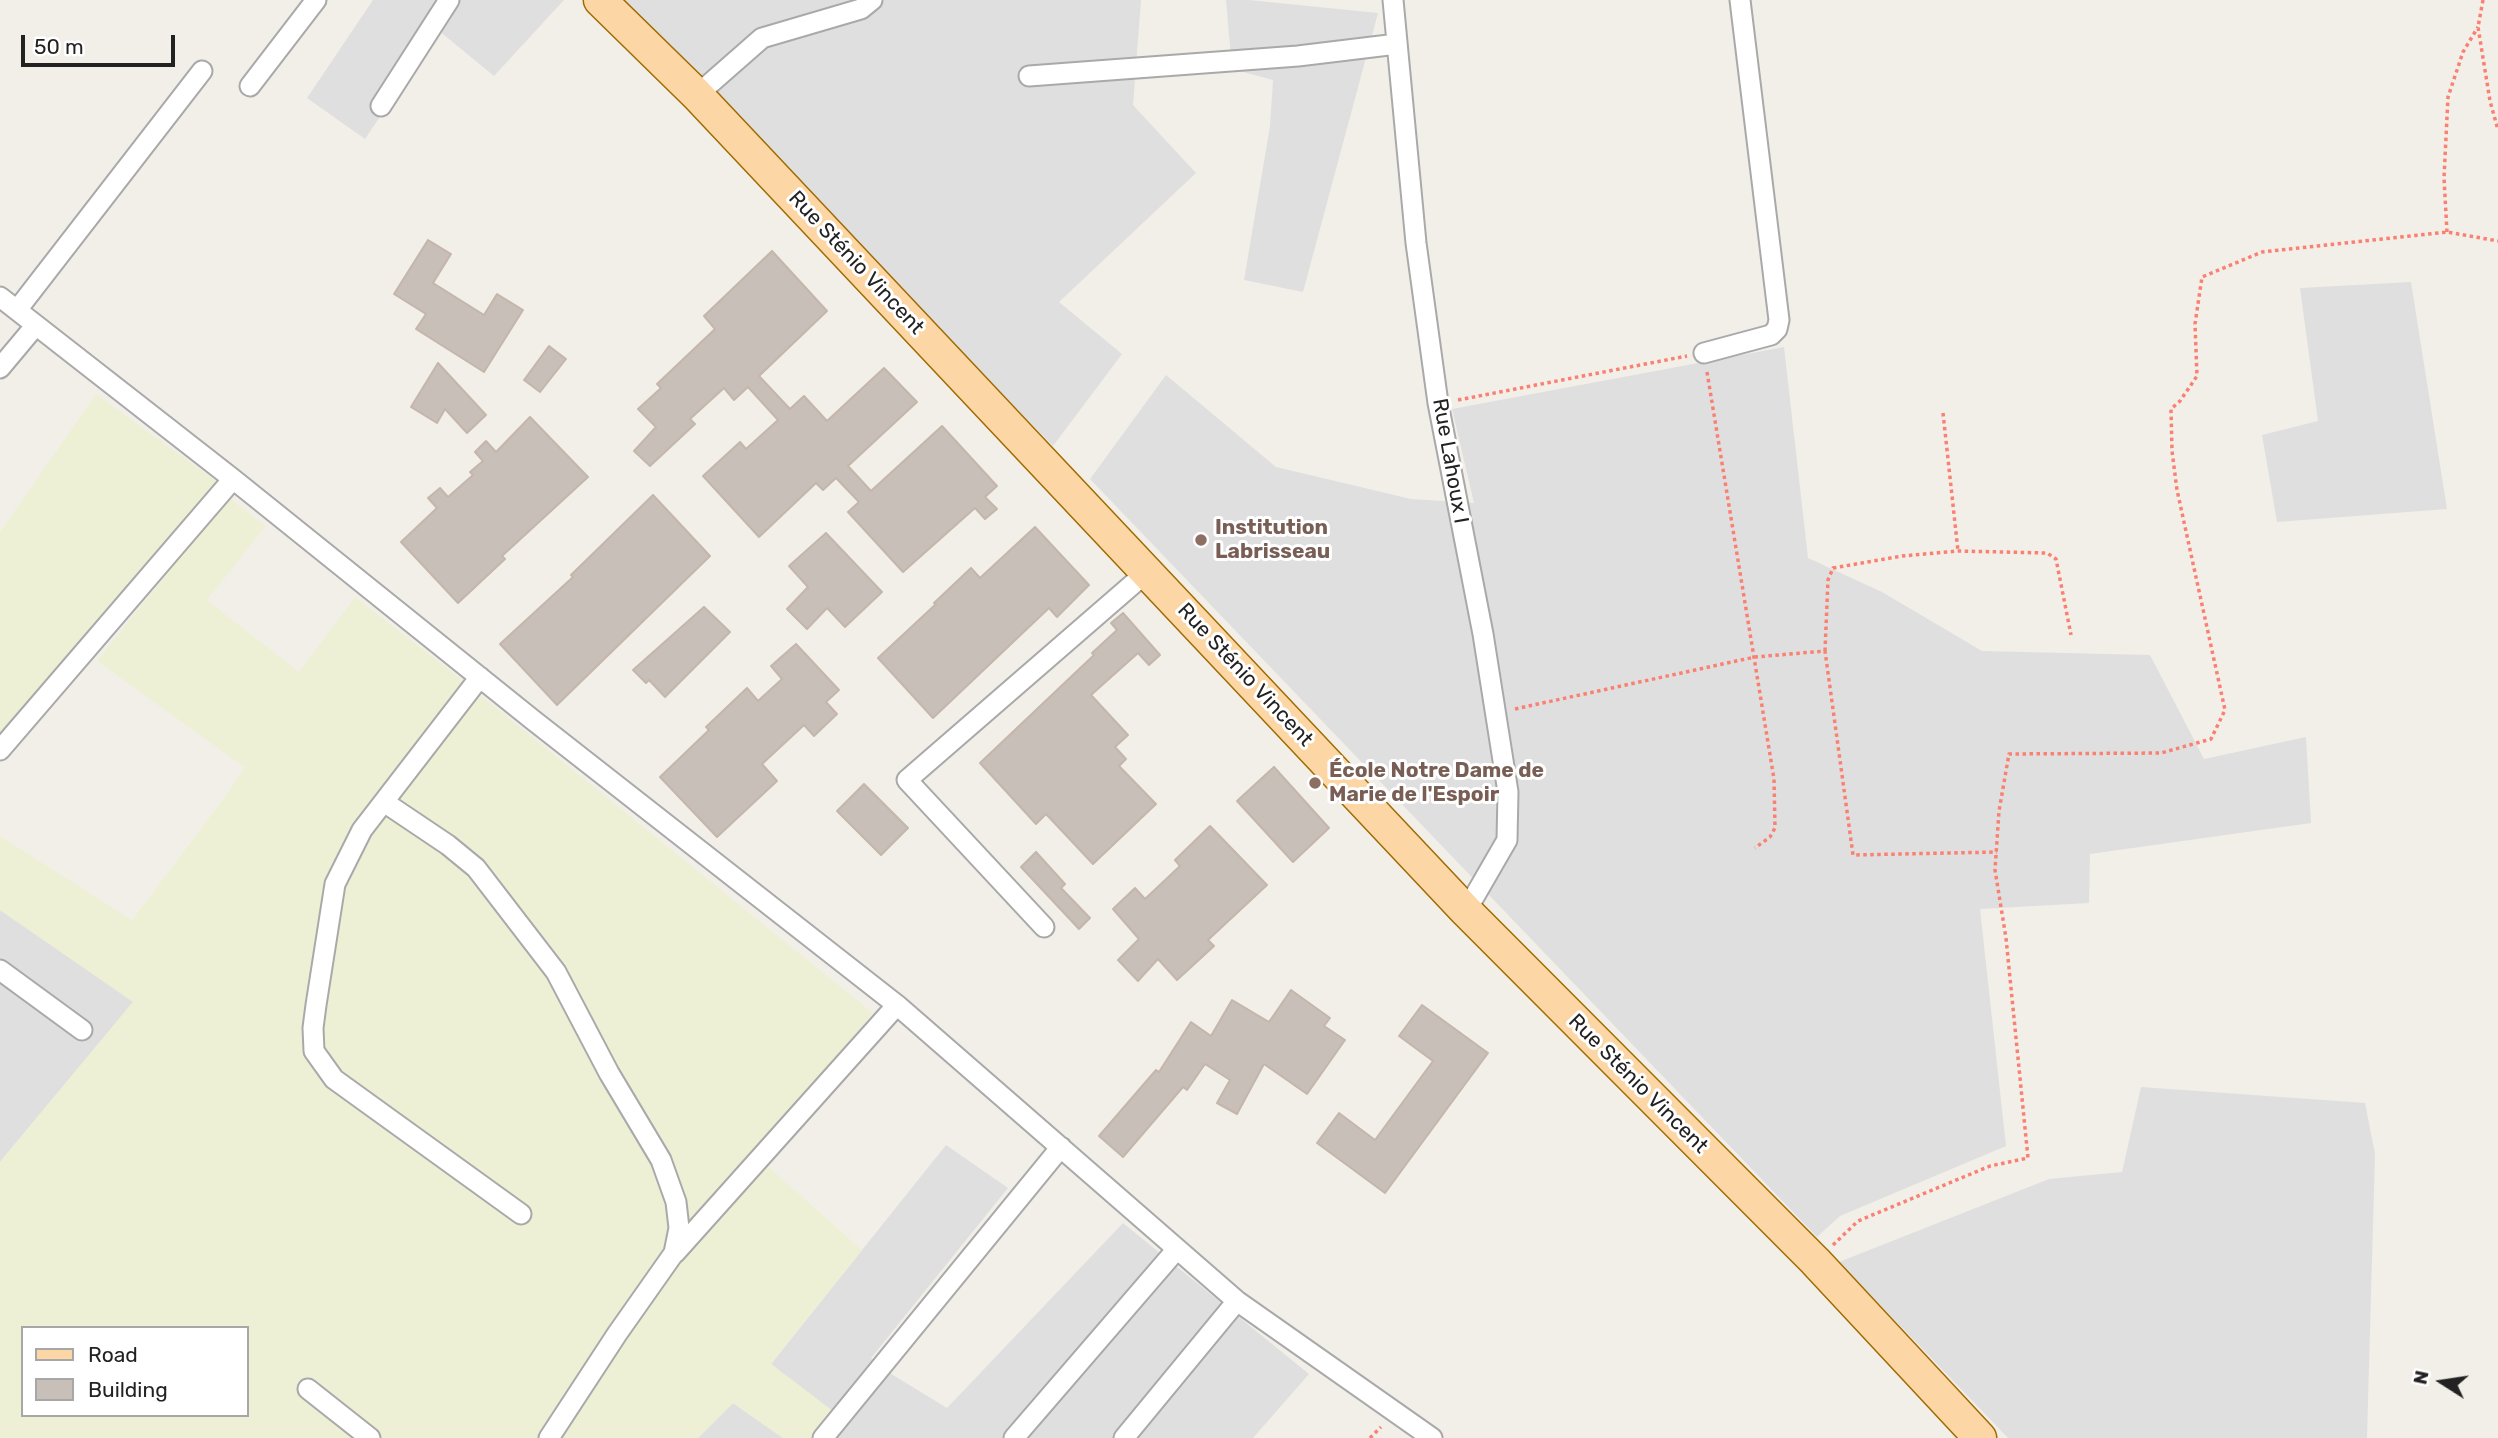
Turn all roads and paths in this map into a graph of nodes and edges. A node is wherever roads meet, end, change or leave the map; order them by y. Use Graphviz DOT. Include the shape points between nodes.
graph roads {
  1 [pos="316,0"];
  2 [pos="449,0"];
  3 [pos="600,0"];
  4 [pos="872,0"];
  5 [pos="1393,0"];
  6 [pos="1740,0"];
  7 [pos="2483,0"];
  8 [pos="2478,27"];
  9 [pos="1397,44"];
  10 [pos="202,71"];
  11 [pos="1029,76"];
  12 [pos="250,86"];
  13 [pos="697,95"];
  14 [pos="382,106"];
  15 [pos="2498,130"];
  16 [pos="2447,232"];
  17 [pos="2498,241"];
  18 [pos="0,296"];
  19 [pos="17,310"];
  20 [pos="36,325"];
  21 [pos="1704,353"];
  22 [pos="0,368"];
  23 [pos="1438,403"];
  24 [pos="1943,412"];
  25 [pos="233,478"];
  26 [pos="1958,551"];
  27 [pos="1148,571"];
  28 [pos="2071,635"];
  29 [pos="1825,650"];
  30 [pos="1755,657"];
  31 [pos="480,677"];
  32 [pos="1495,713"];
  33 [pos="0,750"];
  34 [pos="384,802"];
  35 [pos="1755,848"];
  36 [pos="1997,852"];
  37 [pos="1466,911"];
  38 [pos="1044,927"];
  39 [pos="0,970"];
  40 [pos="897,1005"];
  41 [pos="82,1030"];
  42 [pos="1061,1147"];
  43 [pos="521,1214"];
  44 [pos="1177,1249"];
  45 [pos="674,1253"];
  46 [pos="1815,1261"];
  47 [pos="1237,1301"];
  48 [pos="308,1389"];
  49 [pos="370,1438"];
  50 [pos="550,1438"];
  51 [pos="823,1438"];
  52 [pos="1014,1438"];
  53 [pos="1124,1438"];
  54 [pos="1432,1438"];
  55 [pos="1980,1438"];
  1 -- 12 [label="street"];
  2 -- 14 [label="street"];
  3 -- 13 [label="main road, Rue Sténio Vincent"];
  4 -- 13 [label="street" via="861,9 762,38"];
  5 -- 9 [label="street, Rue Lahoux I"];
  6 -- 21 [label="street" via="1779,320 1771,335"];
  7 -- 8 [label="path"];
  8 -- 15 [label="path"];
  8 -- 16 [label="path" via="2463,52 2448,97"];
  9 -- 11 [label="street"];
  9 -- 23 [label="street, Rue Lahoux I" via="1416,243"];
  10 -- 19 [label="street"];
  13 -- 27 [label="main road, Rue Sténio Vincent"];
  16 -- 17 [label="path"];
  16 -- 36 [label="path" via="2262,252 2202,277 2195,324 2197,376 2171,408 2172,451 2225,710 2211,739 2161,753 2009,754"];
  18 -- 19 [label="street"];
  19 -- 20 [label="street"];
  20 -- 22 [label="street"];
  20 -- 25 [label="street"];
  21 -- 23 [label="path"];
  21 -- 30 [label="path"];
  23 -- 32 [label="street, Rue Lahoux I"];
  24 -- 26 [label="path"];
  25 -- 31 [label="street"];
  25 -- 33 [label="street"];
  26 -- 28 [label="path" via="2047,553 2056,559"];
  26 -- 29 [label="path" via="1833,568 1828,580"];
  27 -- 37 [label="main road, Rue Sténio Vincent"];
  27 -- 38 [label="street" via="907,779"];
  29 -- 30 [label="path"];
  29 -- 36 [label="path" via="1853,855"];
  30 -- 32 [label="path"];
  30 -- 35 [label="path" via="1774,779 1774,828"];
  31 -- 34 [label="street"];
  31 -- 40 [label="street"];
  32 -- 37 [label="street, Rue Lahoux I" via="1508,792 1507,839"];
  34 -- 43 [label="street" via="362,830 335,884 313,1028 314,1051 334,1079"];
  34 -- 45 [label="street" via="476,868 555,972 662,1160 676,1202 679,1228"];
  36 -- 46 [label="path" via="1995,870 2028,1158 1990,1166 1858,1222"];
  37 -- 46 [label="main road, Rue Sténio Vincent"];
  39 -- 41 [label="street"];
  40 -- 42 [label="street"];
  40 -- 45 [label="street"];
  42 -- 44 [label="street"];
  42 -- 51 [label="street"];
  44 -- 47 [label="street"];
  44 -- 52 [label="street"];
  45 -- 50 [label="street"];
  46 -- 55 [label="main road, Rue Sténio Vincent"];
  47 -- 53 [label="street"];
  47 -- 54 [label="street"];
  48 -- 49 [label="street"];
}
